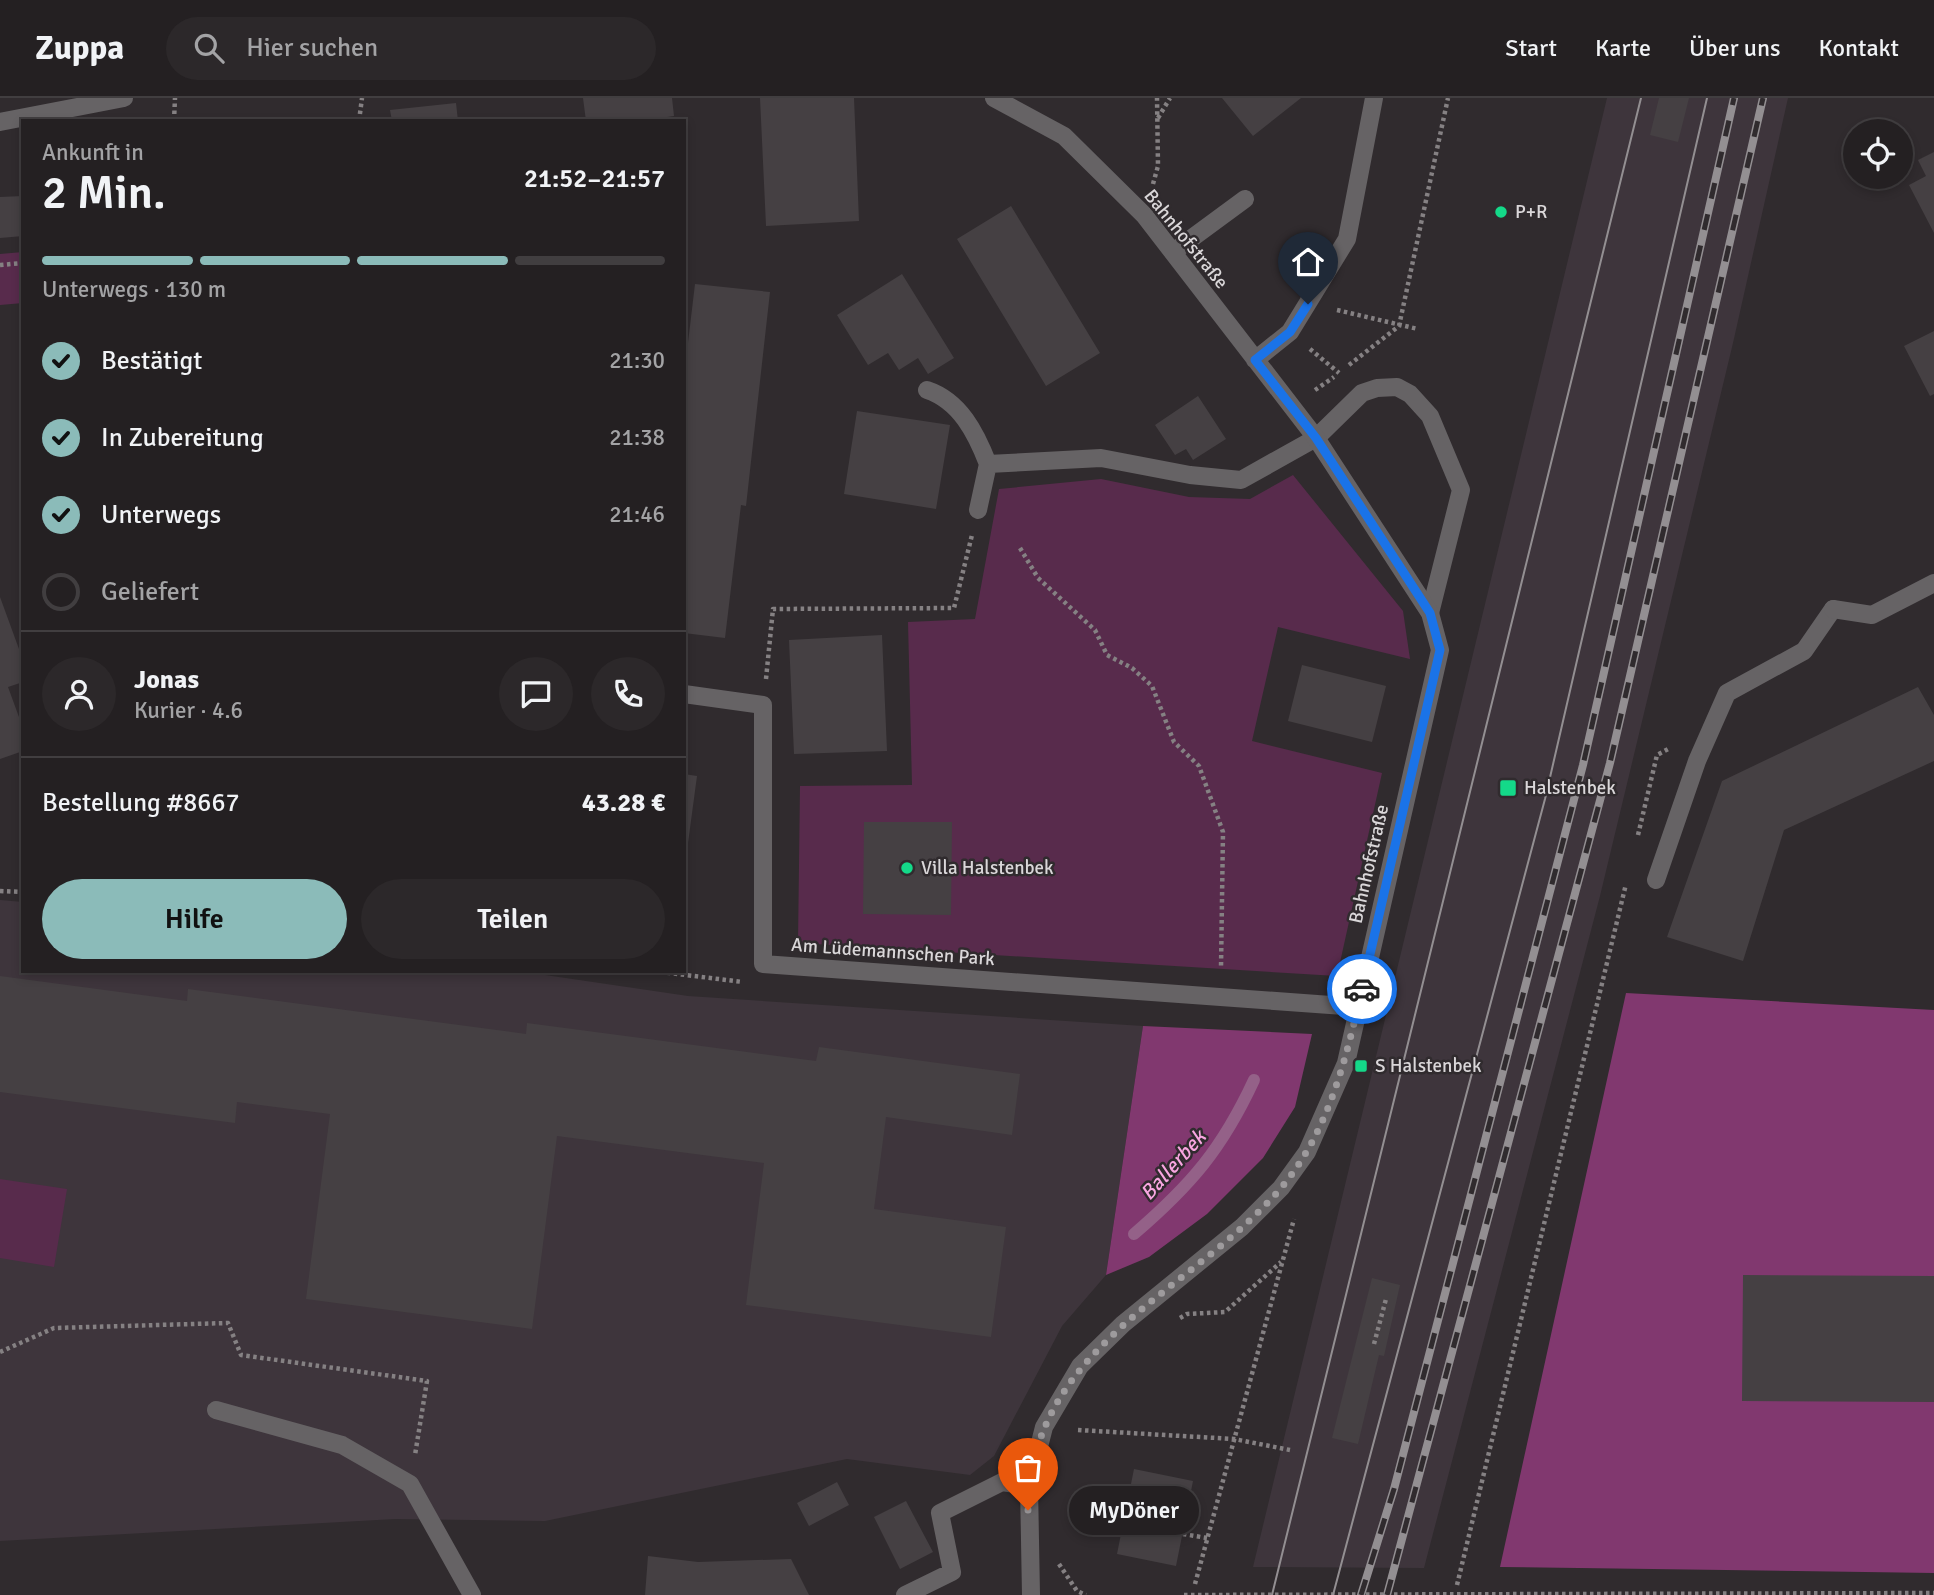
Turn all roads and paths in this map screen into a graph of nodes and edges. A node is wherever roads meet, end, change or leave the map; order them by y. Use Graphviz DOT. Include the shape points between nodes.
graph roads {
  1 [pos="124,98"];
  2 [pos="175,98"];
  3 [pos="362,98"];
  4 [pos="994,98"];
  5 [pos="1157,98"];
  6 [pos="1170,98"];
  7 [pos="1374,98"];
  8 [pos="1448,98"];
  9 [pos="1158,118"];
  10 [pos="174,119"];
  11 [pos="359,119"];
  12 [pos="0,122"];
  13 [pos="1245,199"];
  14 [pos="1144,215"];
  15 [pos="1173,253"];
  16 [pos="21,263"];
  17 [pos="0,265"];
  18 [pos="1365,317"];
  19 [pos="1399,326"];
  20 [pos="1418,329"];
  21 [pos="1255,360"];
  22 [pos="927,390"];
  23 [pos="1291,406"];
  24 [pos="1316,438"];
  25 [pos="988,464"];
  26 [pos="978,510"];
  27 [pos="1020,548"];
  28 [pos="1934,583"];
  29 [pos="1430,613"];
  30 [pos="686,694"];
  31 [pos="763,705"];
  32 [pos="1712,728"];
  33 [pos="1638,836"];
  34 [pos="1628,877"];
  35 [pos="1656,880"];
  36 [pos="0,891"];
  37 [pos="21,892"];
  38 [pos="1221,997"];
  39 [pos="1358,1007"];
  40 [pos="1281,1188"];
  41 [pos="1281,1262"];
  42 [pos="1386,1299"];
  43 [pos="1176,1321"];
  44 [pos="1374,1344"];
  45 [pos="0,1352"];
  46 [pos="216,1410"];
  47 [pos="1084,1419"];
  48 [pos="1078,1430"];
  49 [pos="1074,1438"];
  50 [pos="1234,1439"];
  51 [pos="1290,1450"];
  52 [pos="410,1484"];
  53 [pos="1029,1486"];
  54 [pos="1108,1503"];
  55 [pos="1125,1511"];
  56 [pos="1183,1534"];
  57 [pos="1207,1538"];
  58 [pos="1058,1562"];
  59 [pos="1195,1584"];
  60 [pos="1457,1585"];
  61 [pos="1934,1593"];
  62 [pos="472,1595"];
  63 [pos="905,1595"];
  64 [pos="1031,1595"];
  65 [pos="1086,1595"];
  66 [pos="1184,1595"];
  1 -- 12 [label="street"];
  2 -- 10 [label="path"];
  3 -- 11 [label="path"];
  4 -- 14 [label="street, Bahnhofstraße" via="1064,136"];
  5 -- 9 [label="path"];
  6 -- 9 [label="path"];
  7 -- 21 [label="street" via="1347,239 1290,332"];
  8 -- 19 [label="path"];
  9 -- 14 [label="path" via="1158,166"];
  13 -- 15 [label="street"];
  14 -- 15 [label="street, Bahnhofstraße"];
  15 -- 21 [label="street, Bahnhofstraße"];
  16 -- 17 [label="path"];
  18 -- 19 [label="path"];
  19 -- 20 [label="path"];
  19 -- 23 [label="path"];
  21 -- 23 [label="street, Bahnhofstraße"];
  22 -- 25 [label="street" via="944,396 975,432"];
  23 -- 24 [label="street, Bahnhofstraße"];
  24 -- 25 [label="street" via="1241,480 1101,458"];
  24 -- 29 [label="street, Bahnhofstraße"];
  24 -- 29 [label="street" via="1362,393 1377,388 1397,387 1430,416 1461,490"];
  25 -- 26 [label="street"];
  26 -- 31 [label="path" via="954,608 773,608"];
  27 -- 38 [label="path" via="1038,578 1095,630 1107,655 1152,686 1174,742 1199,766 1223,832"];
  28 -- 32 [label="street" via="1872,615 1833,609 1804,651 1727,693"];
  29 -- 39 [label="street, Bahnhofstraße" via="1440,650"];
  30 -- 31 [label="street"];
  31 -- 38 [label="street, Am Lüdemannschen Park" via="763,964"];
  32 -- 33 [label="path" via="1657,755"];
  32 -- 35 [label="street"];
  34 -- 60 [label="path"];
  36 -- 37 [label="path"];
  38 -- 39 [label="street, Am Lüdemannschen Park"];
  39 -- 40 [label="street, Bahnhofstraße" via="1346,1063 1326,1112 1307,1152"];
  40 -- 41 [label="path" via="1296,1210"];
  40 -- 53 [label="street, Bahnhofstraße" via="1080,1366 1044,1427"];
  41 -- 43 [label="path" via="1225,1312 1187,1314"];
  41 -- 50 [label="path"];
  42 -- 44 [label="path"];
  45 -- 52 [label="path" via="54,1328 228,1323 241,1355 427,1381"];
  46 -- 52 [label="street" via="342,1445"];
  47 -- 48 [label="path"];
  48 -- 49 [label="path"];
  48 -- 50 [label="path"];
  50 -- 51 [label="path"];
  50 -- 57 [label="path"];
  52 -- 62 [label="street"];
  53 -- 63 [label="street" via="1002,1482 940,1513 952,1572"];
  53 -- 64 [label="street, Bahnhofstraße"];
  54 -- 55 [label="path"];
  56 -- 57 [label="path"];
  57 -- 59 [label="path"];
  58 -- 65 [label="path" via="1077,1591"];
  61 -- 66 [label="path"];
}
